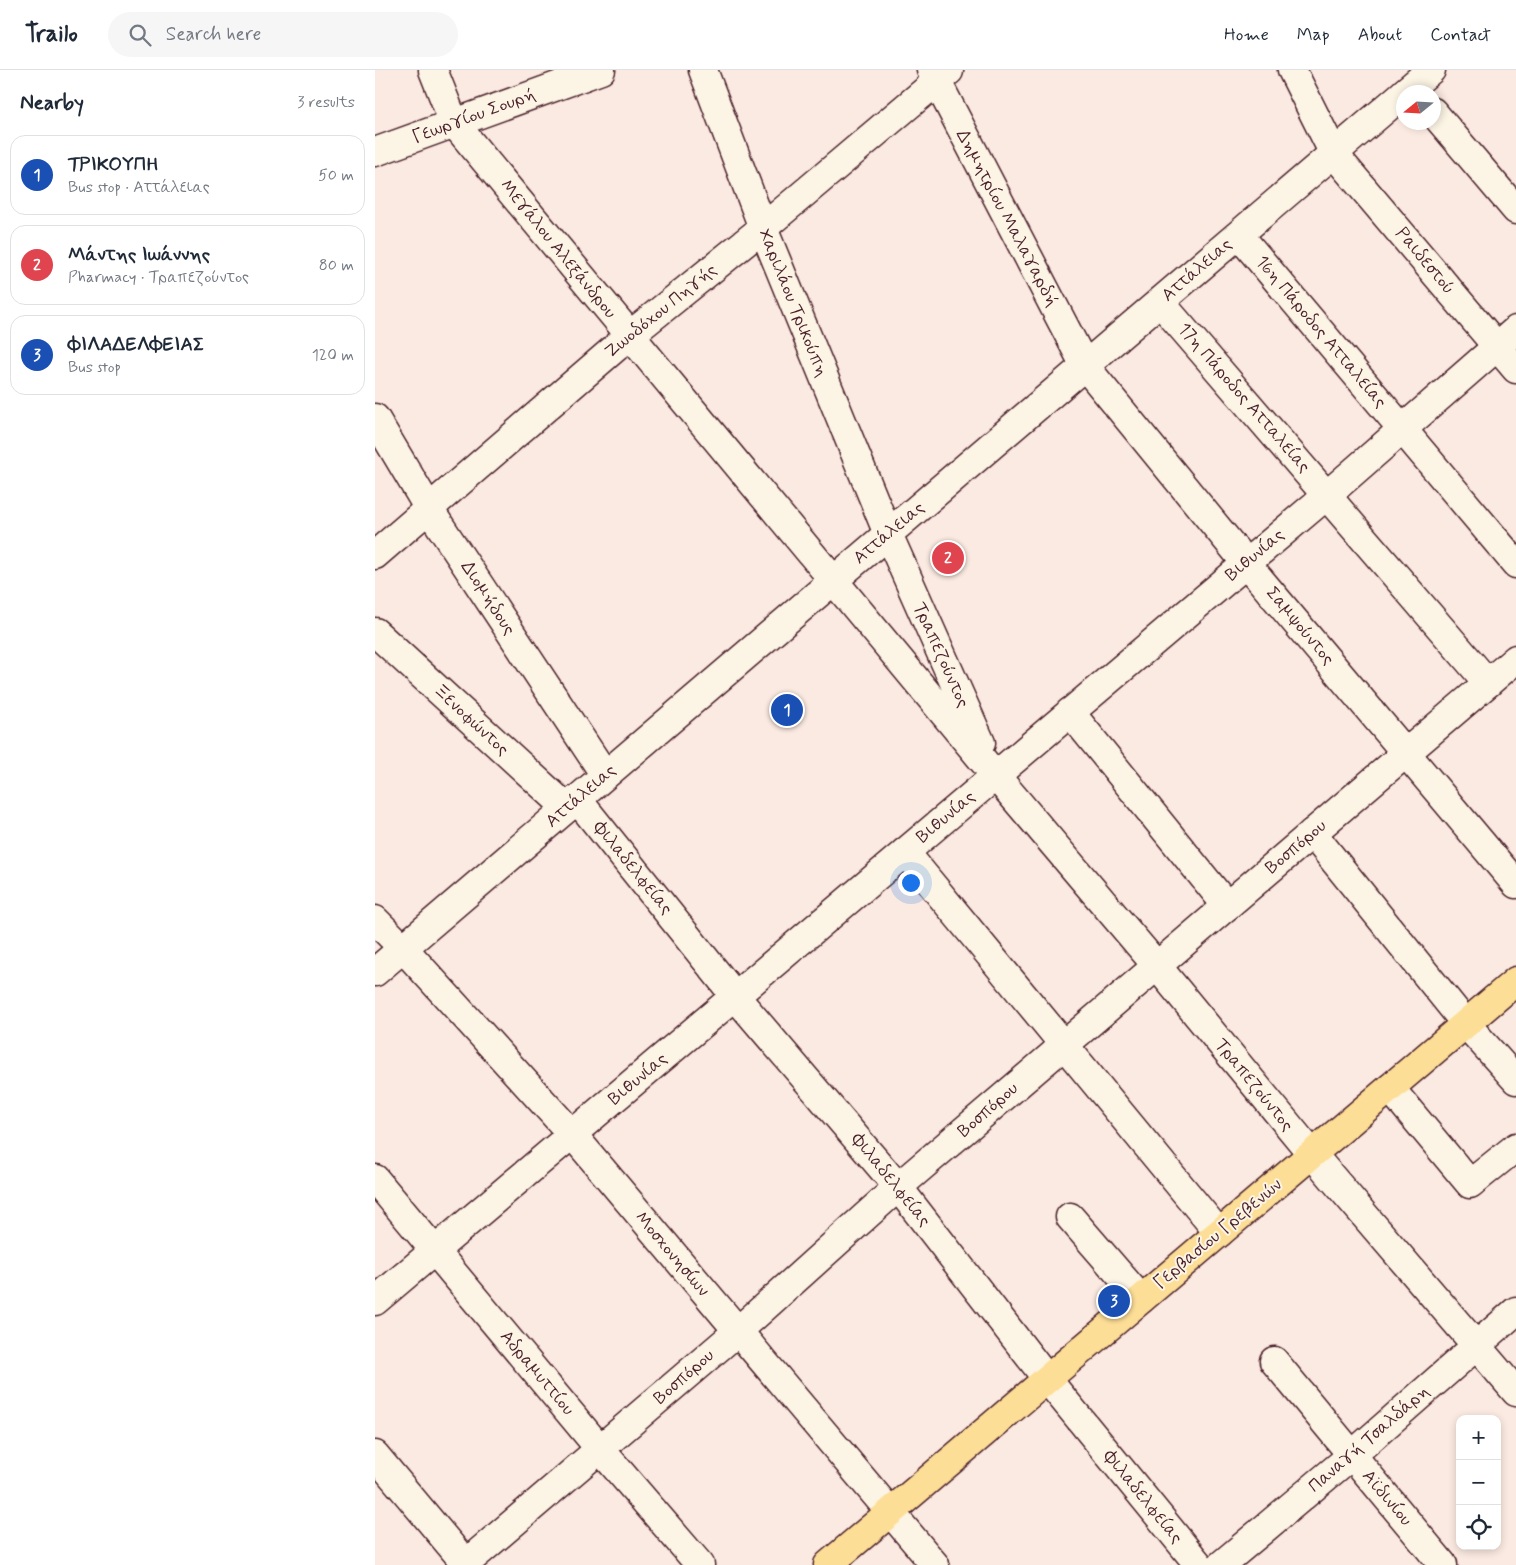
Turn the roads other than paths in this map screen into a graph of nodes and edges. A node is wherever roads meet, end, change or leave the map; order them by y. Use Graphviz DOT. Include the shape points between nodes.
graph roads {
  1 [pos="433,70"];
  2 [pos="601,70"];
  3 [pos="703,70"];
  4 [pos="1292,70"];
  5 [pos="939,74"];
  6 [pos="1396,102"];
  7 [pos="1441,121"];
  8 [pos="454,123"];
  9 [pos="375,152"];
  10 [pos="1333,154"];
  11 [pos="1515,205"];
  12 [pos="763,228"];
  13 [pos="1239,235"];
  14 [pos="1160,302"];
  15 [pos="629,336"];
  16 [pos="1506,338"];
  17 [pos="1085,366"];
  18 [pos="1516,369"];
  19 [pos="375,418"];
  20 [pos="1403,429"];
  21 [pos="1327,494"];
  22 [pos="429,508"];
  23 [pos="888,534"];
  24 [pos="375,555"];
  25 [pos="1246,563"];
  26 [pos="1516,564"];
  27 [pos="834,580"];
  28 [pos="375,632"];
  29 [pos="1516,659"];
  30 [pos="1488,683"];
  31 [pos="1070,712"];
  32 [pos="1407,753"];
  33 [pos="995,775"];
  34 [pos="605,776"];
  35 [pos="572,804"];
  36 [pos="1312,833"];
  37 [pos="905,852"];
  38 [pos="1516,884"];
  39 [pos="1227,906"];
  40 [pos="375,920"];
  41 [pos="403,948"];
  42 [pos="1157,966"];
  43 [pos="375,972"];
  44 [pos="1516,981"];
  45 [pos="735,996"];
  46 [pos="1466,1024"];
  47 [pos="1064,1045"];
  48 [pos="1516,1080"];
  49 [pos="1390,1088"];
  50 [pos="572,1134"];
  51 [pos="1516,1147"];
  52 [pos="1311,1154"];
  53 [pos="375,1180"];
  54 [pos="898,1187"];
  55 [pos="1070,1217"];
  56 [pos="1219,1233"];
  57 [pos="435,1251"];
  58 [pos="1141,1299"];
  59 [pos="375,1301"];
  60 [pos="1516,1311"];
  61 [pos="737,1331"];
  62 [pos="1477,1345"];
  63 [pos="1274,1362"];
  64 [pos="1047,1379"];
  65 [pos="1516,1392"];
  66 [pos="600,1449"];
  67 [pos="375,1455"];
  68 [pos="1352,1455"];
  69 [pos="890,1512"];
  70 [pos="465,1564"];
  71 [pos="700,1565"];
  72 [pos="828,1565"];
  73 [pos="935,1565"];
  74 [pos="1199,1565"];
  75 [pos="1221,1565"];
  76 [pos="1443,1565"];
  1 -- 8 [label="street, Μεγάλου Αλεξάνδρου"];
  2 -- 8 [label="street, Γεωργίου Σουρή"];
  3 -- 12 [label="street, Χαριλάου Τρικούπη"];
  4 -- 10 [label="street, Ραιδεστού"];
  5 -- 12 [label="street, Ζωοδόχου Πηγής"];
  5 -- 17 [label="street, Δημητρίου Μαλαγαρδή"];
  6 -- 10 [label="street, Αττάλειας"];
  7 -- 11 [label="street"];
  8 -- 9 [label="street, Γεωργίου Σουρή"];
  8 -- 15 [label="street, Μεγάλου Αλεξάνδρου"];
  10 -- 13 [label="street, Αττάλειας"];
  10 -- 16 [label="street, Ραιδεστού"];
  12 -- 15 [label="street, Ζωοδόχου Πηγής"];
  12 -- 23 [label="street, Χαριλάου Τρικούπη"];
  13 -- 14 [label="street, Αττάλειας"];
  13 -- 20 [label="street, 16η Πάροδος Ατταλείας"];
  14 -- 17 [label="street, Αττάλειας"];
  14 -- 21 [label="street, 17η Πάροδος Ατταλείας"];
  15 -- 22 [label="street, Ζωοδόχου Πηγής"];
  15 -- 27 [label="street, Μεγάλου Αλεξάνδρου"];
  16 -- 18 [label="street, Ραιδεστού"];
  16 -- 20 [label="street, Βιθυνίας"];
  17 -- 23 [label="street, Αττάλειας"];
  17 -- 25 [label="street, Σαμψούντος"];
  19 -- 22 [label="street, Διομήδους"];
  20 -- 21 [label="street, Βιθυνίας"];
  20 -- 26 [label="street, 16η Πάροδος Ατταλείας"];
  21 -- 25 [label="street, Βιθυνίας"];
  21 -- 30 [label="street, 17η Πάροδος Ατταλείας"];
  22 -- 24 [label="street, Ζωοδόχου Πηγής"];
  22 -- 34 [label="street, Διομήδους"];
  23 -- 27 [label="street, Αττάλειας"];
  23 -- 33 [label="street, Τραπεζούντος"];
  25 -- 31 [label="street, Βιθυνίας"];
  25 -- 32 [label="street, Σαμψούντος"];
  27 -- 33 [label="street, Τραπεζούντος"];
  27 -- 34 [label="street, Αττάλειας"];
  28 -- 35 [label="street, Ξενοφώντος"];
  29 -- 30 [label="street, Βοσπόρου"];
  30 -- 32 [label="street, Βοσπόρου"];
  31 -- 33 [label="street, Βιθυνίας"];
  31 -- 39 [label="street"];
  32 -- 36 [label="street, Βοσπόρου"];
  32 -- 38 [label="street, Σαμψούντος"];
  33 -- 37 [label="street, Βιθυνίας"];
  33 -- 42 [label="street, Τραπεζούντος"];
  34 -- 35 [label="street, Αττάλειας"];
  35 -- 41 [label="street, Αττάλειας"];
  35 -- 45 [label="street, Φιλαδελφείας"];
  36 -- 39 [label="street, Βοσπόρου"];
  36 -- 46 [label="street"];
  37 -- 45 [label="street, Βιθυνίας"];
  37 -- 47 [label="street"];
  39 -- 42 [label="street, Βοσπόρου"];
  40 -- 41 [label="street, Μοσχονησίων"];
  41 -- 43 [label="street, Αττάλειας"];
  41 -- 50 [label="street, Μοσχονησίων"];
  42 -- 47 [label="street, Βοσπόρου"];
  42 -- 52 [label="street, Τραπεζούντος"];
  44 -- 46 [label="main road, Γερβασίου Γρεβενών"];
  45 -- 50 [label="street, Βιθυνίας"];
  45 -- 54 [label="street, Φιλαδελφείας"];
  46 -- 48 [label="street"];
  46 -- 49 [label="main road, Γερβασίου Γρεβενών"];
  47 -- 54 [label="street, Βοσπόρου"];
  47 -- 56 [label="street"];
  49 -- 51 [label="street" via="1470,1184"];
  49 -- 52 [label="main road, Γερβασίου Γρεβενών"];
  50 -- 57 [label="street, Βιθυνίας"];
  50 -- 61 [label="street, Μοσχονησίων"];
  52 -- 56 [label="main road, Γερβασίου Γρεβενών"];
  52 -- 62 [label="street, Τραπεζούντος"];
  53 -- 57 [label="street, Αδραμυττίου"];
  54 -- 61 [label="street, Βοσπόρου"];
  54 -- 64 [label="street, Φιλαδελφείας"];
  55 -- 58 [label="street"];
  56 -- 58 [label="main road, Γερβασίου Γρεβενών"];
  57 -- 59 [label="street, Βιθυνίας"];
  57 -- 66 [label="street, Αδραμυττίου"];
  58 -- 64 [label="main road, Γερβασίου Γρεβενών"];
  60 -- 62 [label="street, Παναγή Τσαλδάρη"];
  61 -- 66 [label="street, Βοσπόρου"];
  61 -- 69 [label="street, Μοσχονησίων"];
  62 -- 65 [label="street, Τραπεζούντος"];
  62 -- 68 [label="street, Παναγή Τσαλδάρη"];
  63 -- 68 [label="street, Αϊδινίου"];
  64 -- 69 [label="main road, Γερβασίου Γρεβενών"];
  64 -- 74 [label="street, Φιλαδελφείας"];
  66 -- 70 [label="street, Βοσπόρου"];
  66 -- 71 [label="street, Αδραμυττίου"];
  67 -- 70 [label="street"];
  68 -- 75 [label="street, Παναγή Τσαλδάρη"];
  68 -- 76 [label="street, Αϊδινίου"];
  69 -- 72 [label="main road, Γερβασίου Γρεβενών"];
  69 -- 73 [label="street, Μοσχονησίων"];
}
